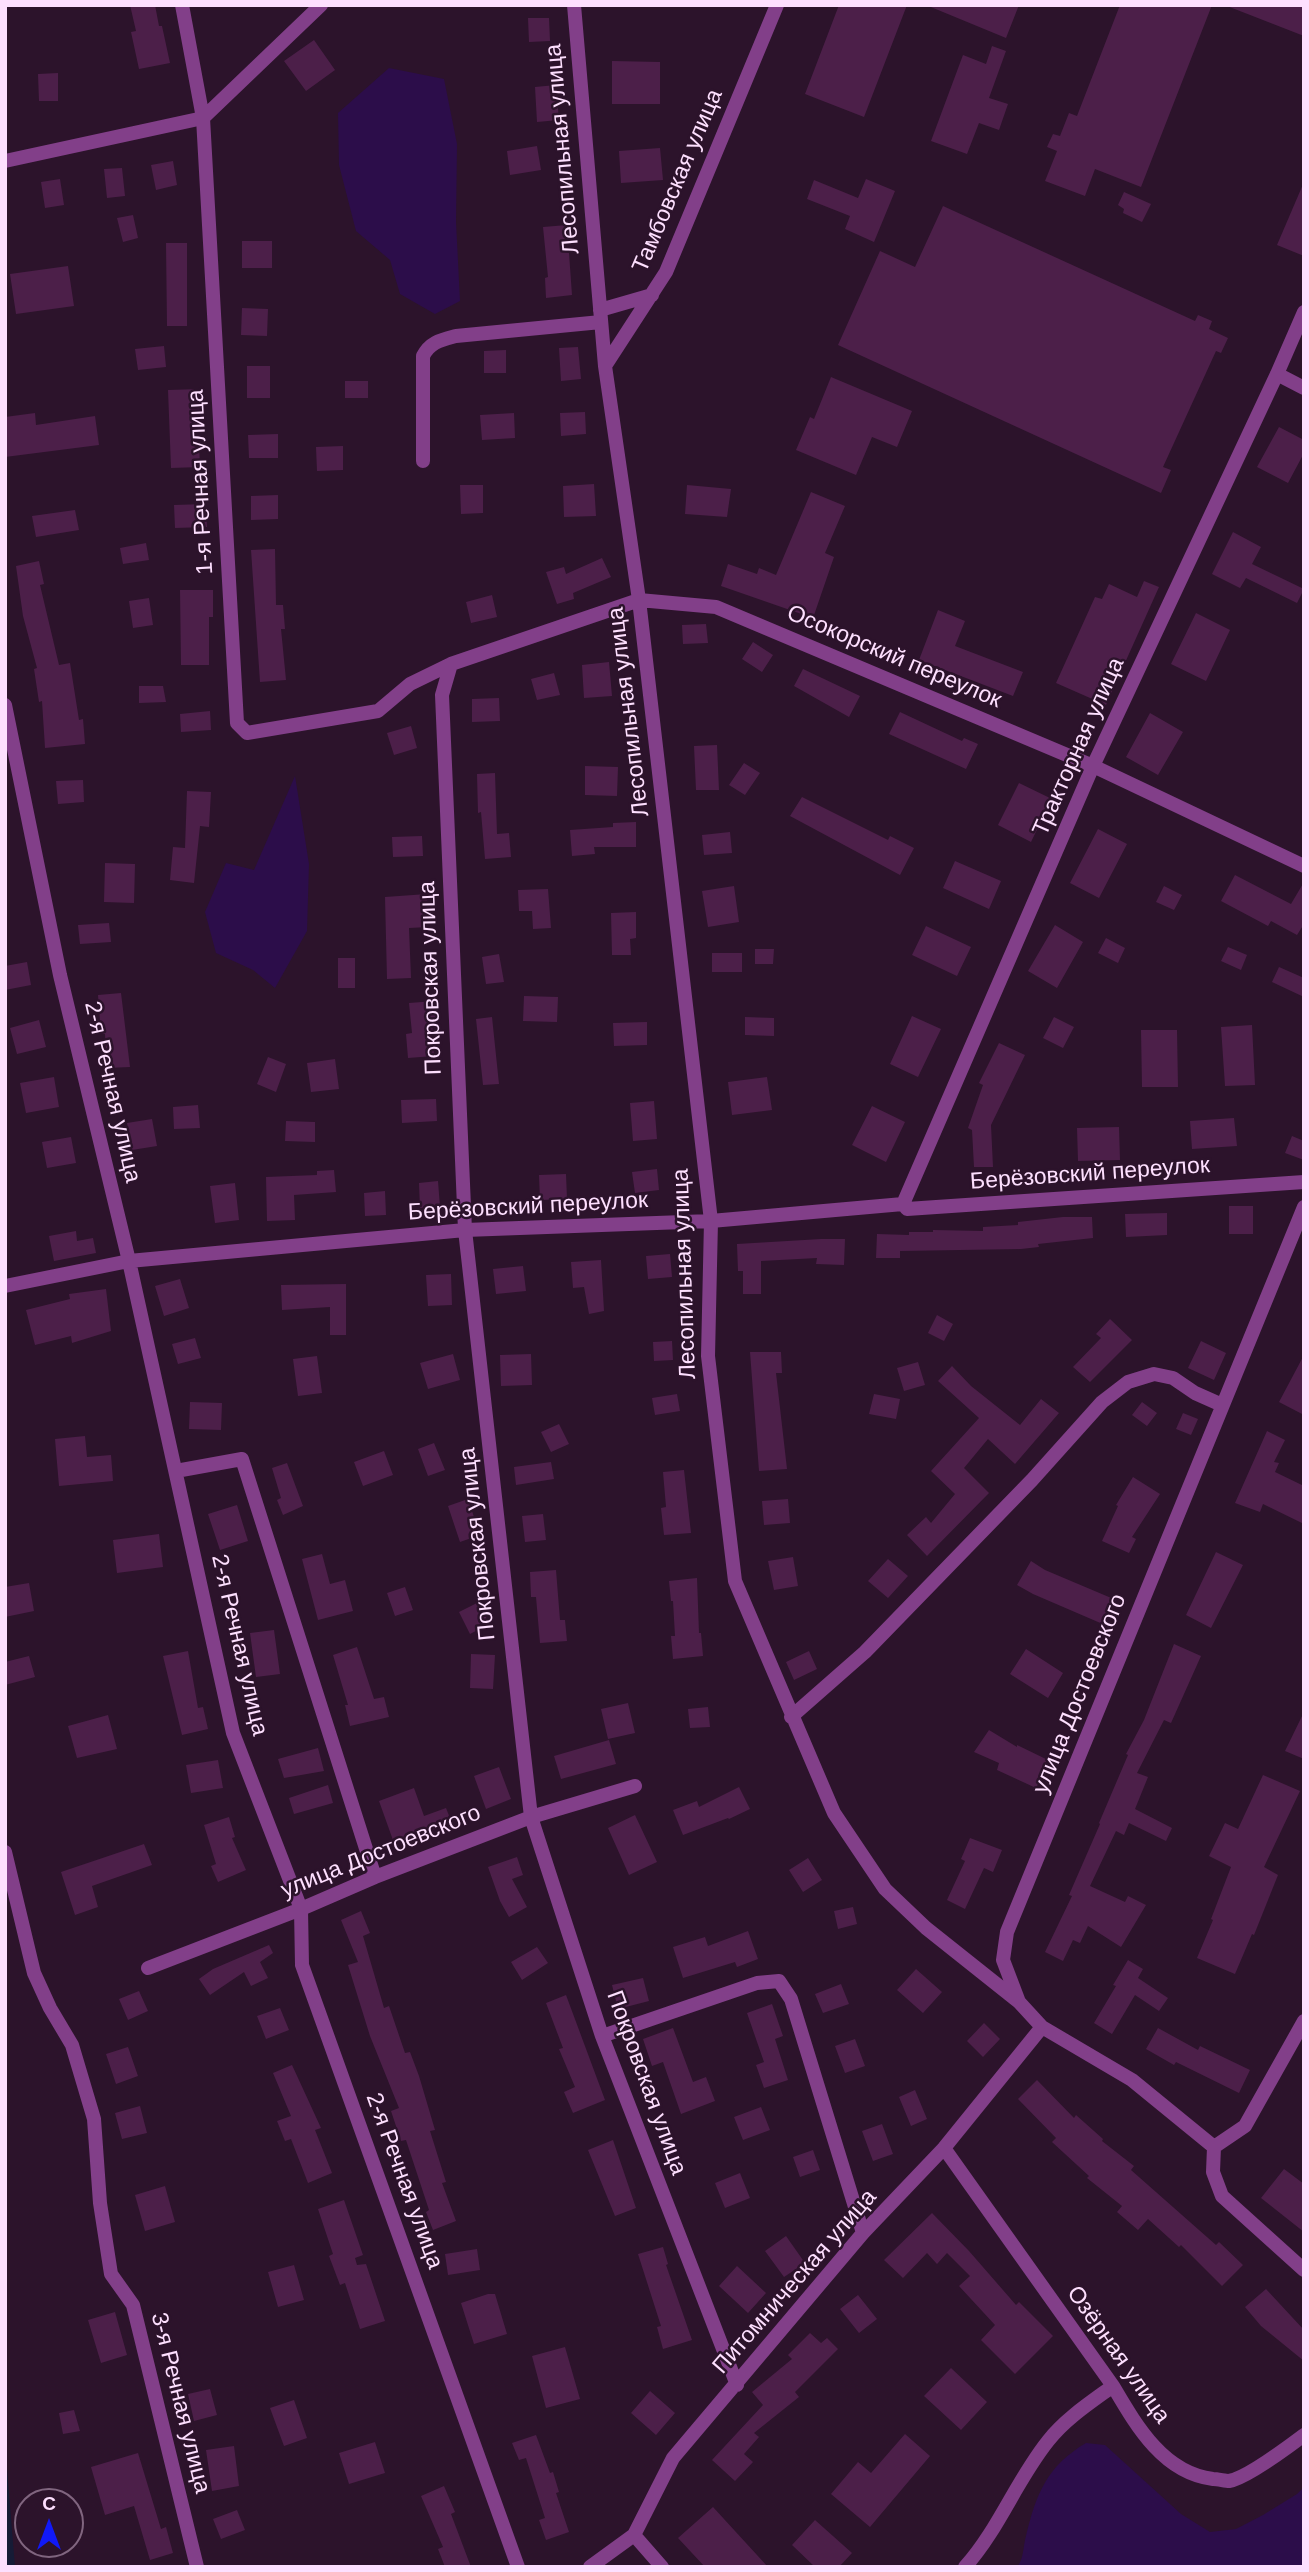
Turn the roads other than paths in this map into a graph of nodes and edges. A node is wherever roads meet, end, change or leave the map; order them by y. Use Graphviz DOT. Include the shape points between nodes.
graph roads {
  1 [pos="182,5"];
  2 [pos="320,5"];
  3 [pos="574,5"];
  4 [pos="777,5"];
  5 [pos="203,118"];
  6 [pos="5,161"];
  7 [pos="652,295"];
  8 [pos="1304,312"];
  9 [pos="601,316"];
  10 [pos="605,366"];
  11 [pos="1277,374"];
  12 [pos="1304,388"];
  13 [pos="423,461"];
  14 [pos="639,600"];
  15 [pos="452,664"];
  16 [pos="5,705"];
  17 [pos="1093,766"];
  18 [pos="1304,866"];
  19 [pos="1304,1182"];
  20 [pos="903,1204"];
  21 [pos="1304,1207"];
  22 [pos="710,1221"];
  23 [pos="465,1230"];
  24 [pos="129,1261"];
  25 [pos="5,1286"];
  26 [pos="1222,1405"];
  27 [pos="176,1471"];
  28 [pos="791,1717"];
  29 [pos="635,1786"];
  30 [pos="531,1817"];
  31 [pos="5,1852"];
  32 [pos="375,1877"];
  33 [pos="301,1909"];
  34 [pos="148,1968"];
  35 [pos="1019,2002"];
  36 [pos="1304,2021"];
  37 [pos="1042,2027"];
  38 [pos="602,2036"];
  39 [pos="1214,2147"];
  40 [pos="944,2148"];
  41 [pos="863,2233"];
  42 [pos="1304,2270"];
  43 [pos="737,2385"];
  44 [pos="1113,2386"];
  45 [pos="1304,2435"];
  46 [pos="634,2535"];
  47 [pos="197,2567"];
  48 [pos="518,2567"];
  49 [pos="590,2567"];
  50 [pos="662,2567"];
  51 [pos="965,2567"];
  1 -- 5 [label="street, 1-я Речная улица"];
  2 -- 5 [label="street"];
  3 -- 9 [label="street, Лесопильная улица"];
  4 -- 7 [label="street, Тамбовская улица" via="667,272"];
  5 -- 6 [label="street"];
  5 -- 15 [label="street, 1-я Речная улица" via="237,723 247,733 378,711 410,684"];
  7 -- 9 [label="street"];
  7 -- 10 [label="street, Тамбовская улица"];
  8 -- 11 [label="street, Тракторная улица"];
  9 -- 10 [label="street, Лесопильная улица"];
  9 -- 13 [label="street" via="456,336 427,347 423,356"];
  10 -- 14 [label="street, Лесопильная улица"];
  11 -- 12 [label="street"];
  11 -- 17 [label="street, Тракторная улица"];
  14 -- 15 [label="street, Осокорский переулок"];
  14 -- 17 [label="street, Осокорский переулок" via="716,607"];
  14 -- 22 [label="street, Лесопильная улица"];
  15 -- 23 [label="street, Покровская улица" via="442,695"];
  16 -- 24 [label="street, 2-я Речная улица" via="60,975"];
  17 -- 18 [label="street, Осокорский переулок"];
  17 -- 20 [label="street, Тракторная улица"];
  19 -- 20 [label="street, Берёзовский переулок" via="907,1209"];
  20 -- 22 [label="street, Берёзовский переулок"];
  21 -- 26 [label="street, улица Достоевского"];
  22 -- 23 [label="street, Берёзовский переулок"];
  22 -- 28 [label="street, Лесопильная улица" via="708,1356 735,1581"];
  23 -- 24 [label="street, Берёзовский переулок"];
  23 -- 30 [label="street, Покровская улица"];
  24 -- 25 [label="street, Берёзовский переулок"];
  24 -- 27 [label="street, 2-я Речная улица"];
  26 -- 28 [label="street" via="1173,1378 1153,1374 1128,1382 1102,1402 865,1652"];
  26 -- 35 [label="street, улица Достоевского" via="1007,1932 1003,1960"];
  27 -- 32 [label="street" via="242,1459"];
  27 -- 33 [label="street, 2-я Речная улица" via="233,1732"];
  28 -- 35 [label="street, Лесопильная улица" via="834,1813 885,1889"];
  29 -- 30 [label="street, улица Достоевского"];
  30 -- 32 [label="street, улица Достоевского"];
  30 -- 38 [label="street, Покровская улица"];
  31 -- 47 [label="street, 3-я Речная улица" via="34,1973 72,2045 94,2119 111,2274 132,2305"];
  32 -- 33 [label="street, улица Достоевского"];
  33 -- 34 [label="street, улица Достоевского"];
  33 -- 48 [label="street, 2-я Речная улица" via="302,1965"];
  35 -- 37 [label="street, Лесопильная улица"];
  36 -- 39 [label="street" via="1245,2126"];
  37 -- 39 [label="street, Лесопильная улица" via="1132,2080"];
  37 -- 40 [label="street, Питомническая улица"];
  38 -- 41 [label="street" via="757,1983 779,1981 791,1999"];
  38 -- 43 [label="street, Покровская улица"];
  39 -- 42 [label="street" via="1213,2172 1222,2196"];
  40 -- 41 [label="street, Питомническая улица"];
  40 -- 44 [label="street, Озёрная улица"];
  41 -- 43 [label="street, Питомническая улица"];
  43 -- 46 [label="street, Питомническая улица" via="673,2458"];
  44 -- 45 [label="street, Озёрная улица" via="1161,2456 1200,2477 1230,2481"];
  44 -- 51 [label="street" via="1049,2439 983,2546"];
  46 -- 49 [label="street, Питомническая улица"];
  46 -- 50 [label="street"];
}
